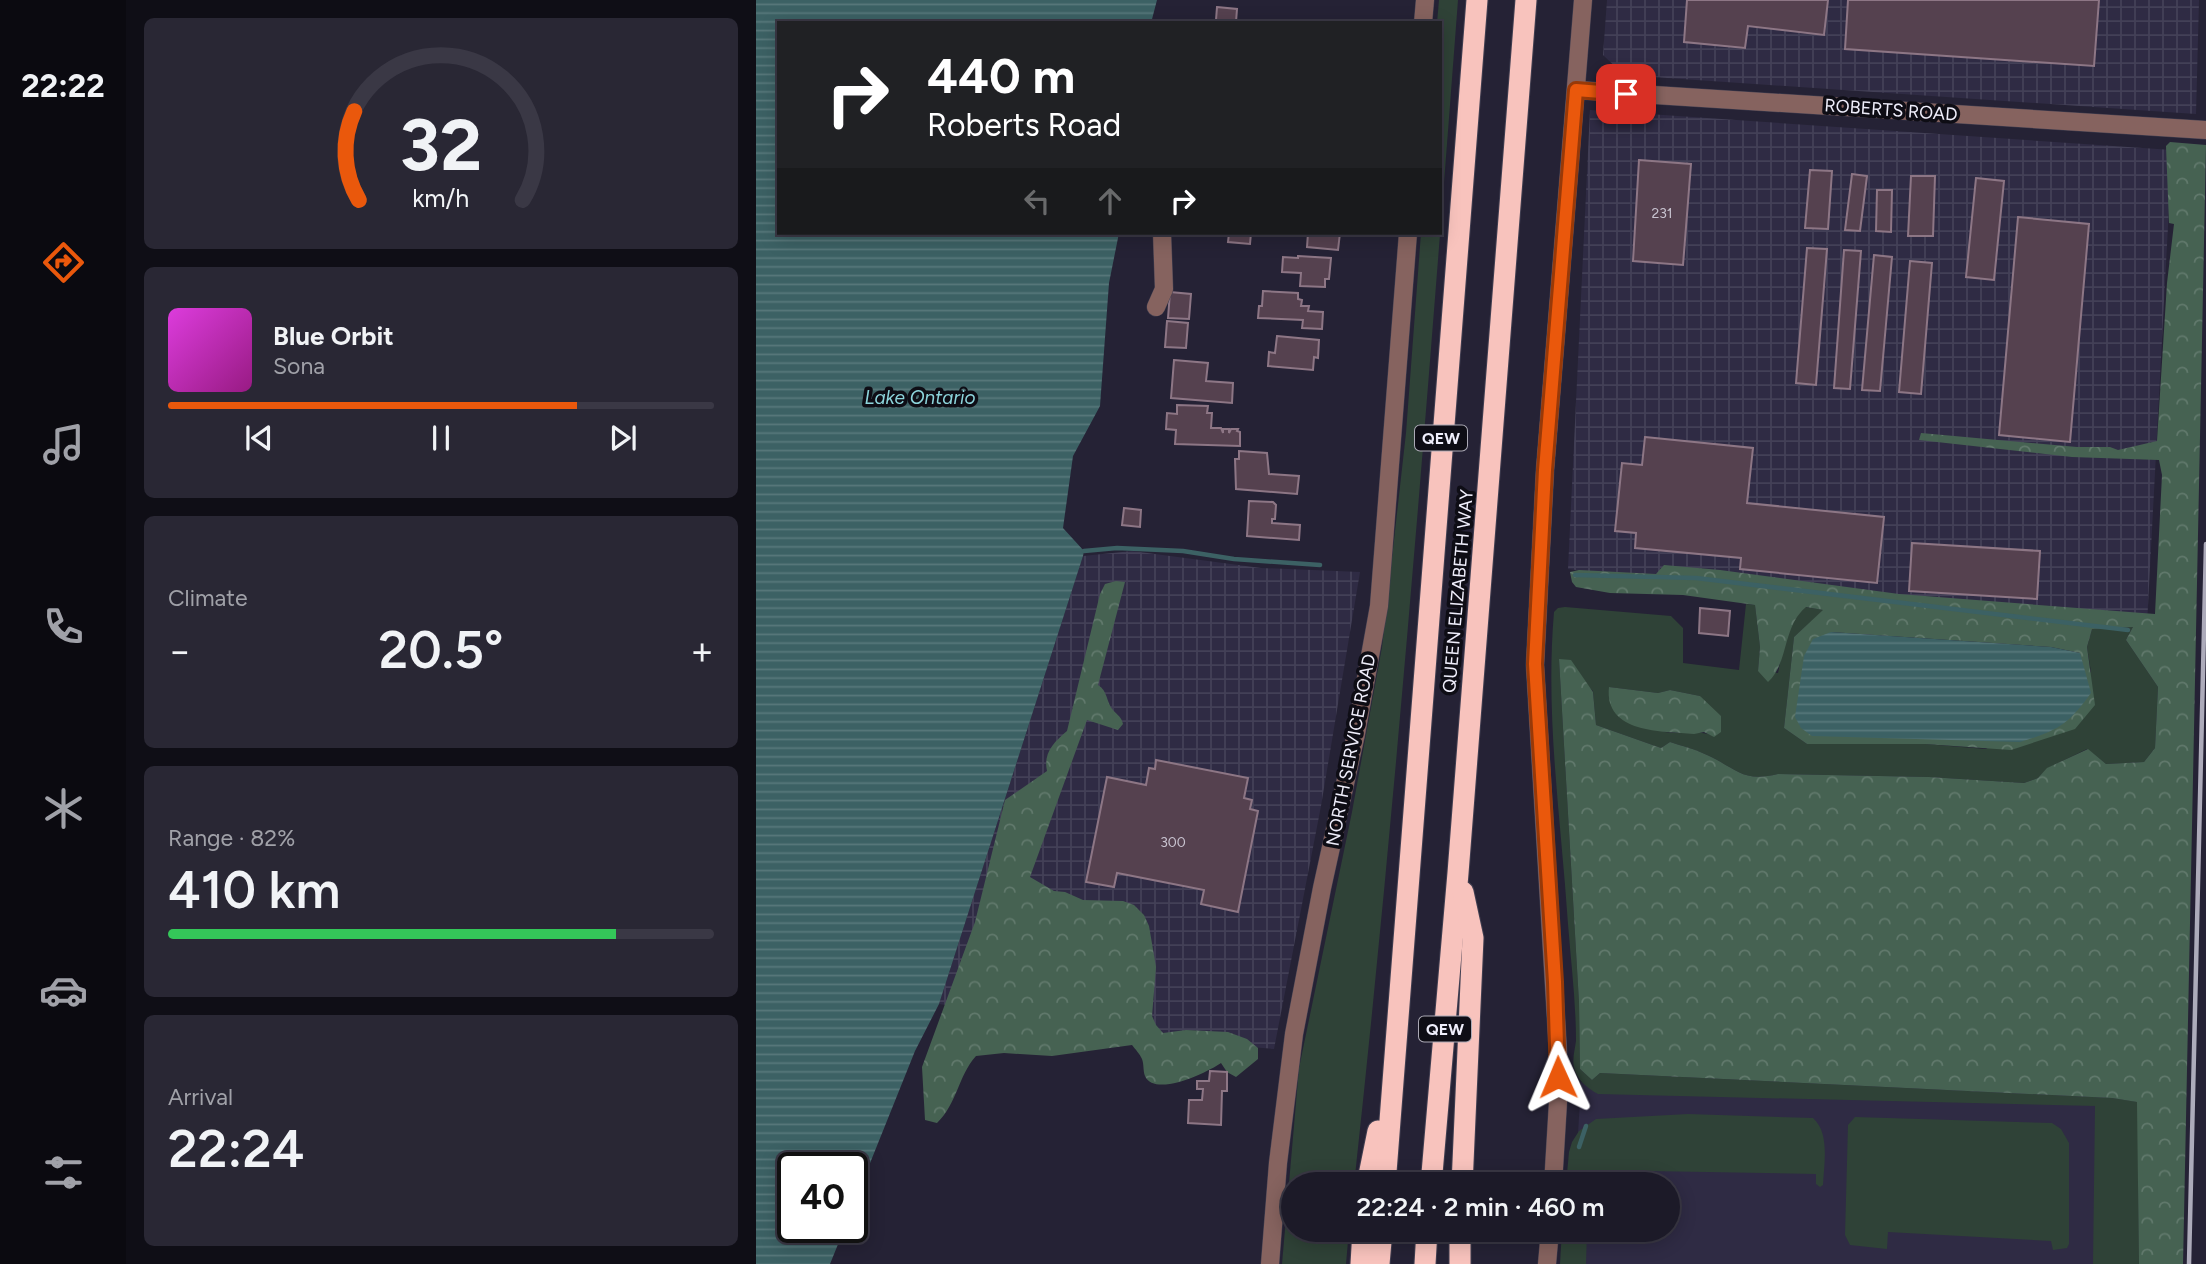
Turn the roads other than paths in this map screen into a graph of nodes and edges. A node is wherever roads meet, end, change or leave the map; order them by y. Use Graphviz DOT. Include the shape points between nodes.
graph roads {
  1 [pos="1425,0"];
  2 [pos="1477,0"];
  3 [pos="1526,0"];
  4 [pos="1583,0"];
  5 [pos="1423,21"];
  6 [pos="1576,90"];
  7 [pos="2206,130"];
  8 [pos="1162,235"];
  9 [pos="1408,235"];
  10 [pos="1156,307"];
  11 [pos="1458,873"];
  12 [pos="1394,1064"];
  13 [pos="1370,1172"];
  14 [pos="1386,1172"];
  15 [pos="1432,1172"];
  16 [pos="1463,1172"];
  17 [pos="1554,1172"];
  18 [pos="1362,1242"];
  19 [pos="1381,1242"];
  20 [pos="1426,1242"];
  21 [pos="1460,1242"];
  22 [pos="1549,1242"];
  23 [pos="1270,1264"];
  24 [pos="1361,1264"];
  25 [pos="1380,1264"];
  26 [pos="1424,1264"];
  27 [pos="1460,1264"];
  28 [pos="1547,1264"];
  1 -- 5 [label="street"];
  2 -- 12 [label="highway, QUEEN ELIZABETH WAY / QEW"];
  3 -- 11 [label="highway, QUEEN ELIZABETH WAY / QEW"];
  4 -- 6 [label="street"];
  6 -- 7 [label="street, ROBERTS ROAD"];
  6 -- 17 [label="street" via="1544,484 1535,664 1558,1052"];
  8 -- 10 [label="street" via="1164,289"];
  9 -- 23 [label="street, NORTH SERVICE ROAD" via="1379,606 1294,1034"];
  11 -- 15 [label="highway, QUEEN ELIZABETH WAY / QEW"];
  11 -- 16 [label="highway" via="1473,938"];
  12 -- 13 [label="highway"];
  12 -- 14 [label="highway, QUEEN ELIZABETH WAY / QEW"];
  18 -- 24 [label="highway"];
  19 -- 25 [label="highway"];
  20 -- 26 [label="highway"];
  21 -- 27 [label="highway"];
  22 -- 28 [label="street"];
}
